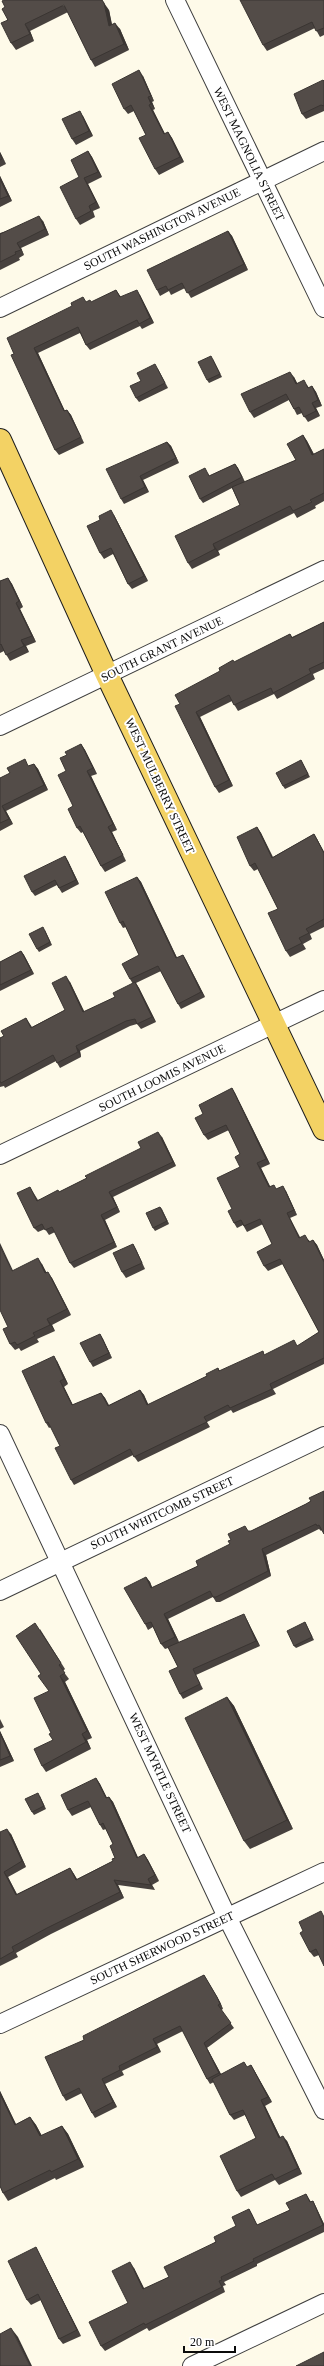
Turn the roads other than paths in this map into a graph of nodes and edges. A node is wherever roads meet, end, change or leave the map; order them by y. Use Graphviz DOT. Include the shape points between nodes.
graph roads {
  1 [pos="175,0"];
  2 [pos="324,151"];
  3 [pos="262,181"];
  4 [pos="0,308"];
  5 [pos="324,308"];
  6 [pos="0,440"];
  7 [pos="324,570"];
  8 [pos="107,675"];
  9 [pos="0,726"];
  10 [pos="324,1000"];
  11 [pos="274,1024"];
  12 [pos="324,1129"];
  13 [pos="0,1155"];
  14 [pos="0,1434"];
  15 [pos="324,1436"];
  16 [pos="61,1561"];
  17 [pos="0,1591"];
  18 [pos="324,1872"];
  19 [pos="227,1917"];
  20 [pos="0,2024"];
  21 [pos="324,2110"];
  22 [pos="324,2303"];
  23 [pos="192,2366"];
  1 -- 3 [label="street, WEST MAGNOLIA STREET"];
  2 -- 3 [label="street, SOUTH WASHINGTON AVENUE"];
  3 -- 4 [label="street, SOUTH WASHINGTON AVENUE"];
  3 -- 5 [label="street, WEST MAGNOLIA STREET"];
  6 -- 8 [label="main road, WEST MULBERRY STREET"];
  7 -- 8 [label="street, SOUTH GRANT AVENUE"];
  8 -- 9 [label="street, SOUTH GRANT AVENUE"];
  8 -- 11 [label="main road, WEST MULBERRY STREET"];
  10 -- 11 [label="street, SOUTH LOOMIS AVENUE"];
  11 -- 12 [label="main road, WEST MULBERRY STREET"];
  11 -- 13 [label="street, SOUTH LOOMIS AVENUE"];
  14 -- 16 [label="street, WEST MYRTLE STREET"];
  15 -- 16 [label="street, SOUTH WHITCOMB STREET"];
  16 -- 17 [label="street, SOUTH WHITCOMB STREET"];
  16 -- 19 [label="street, WEST MYRTLE STREET"];
  18 -- 19 [label="street, SOUTH SHERWOOD STREET"];
  19 -- 20 [label="street, SOUTH SHERWOOD STREET"];
  19 -- 21 [label="street, WEST MYRTLE STREET"];
  22 -- 23 [label="street"];
}
